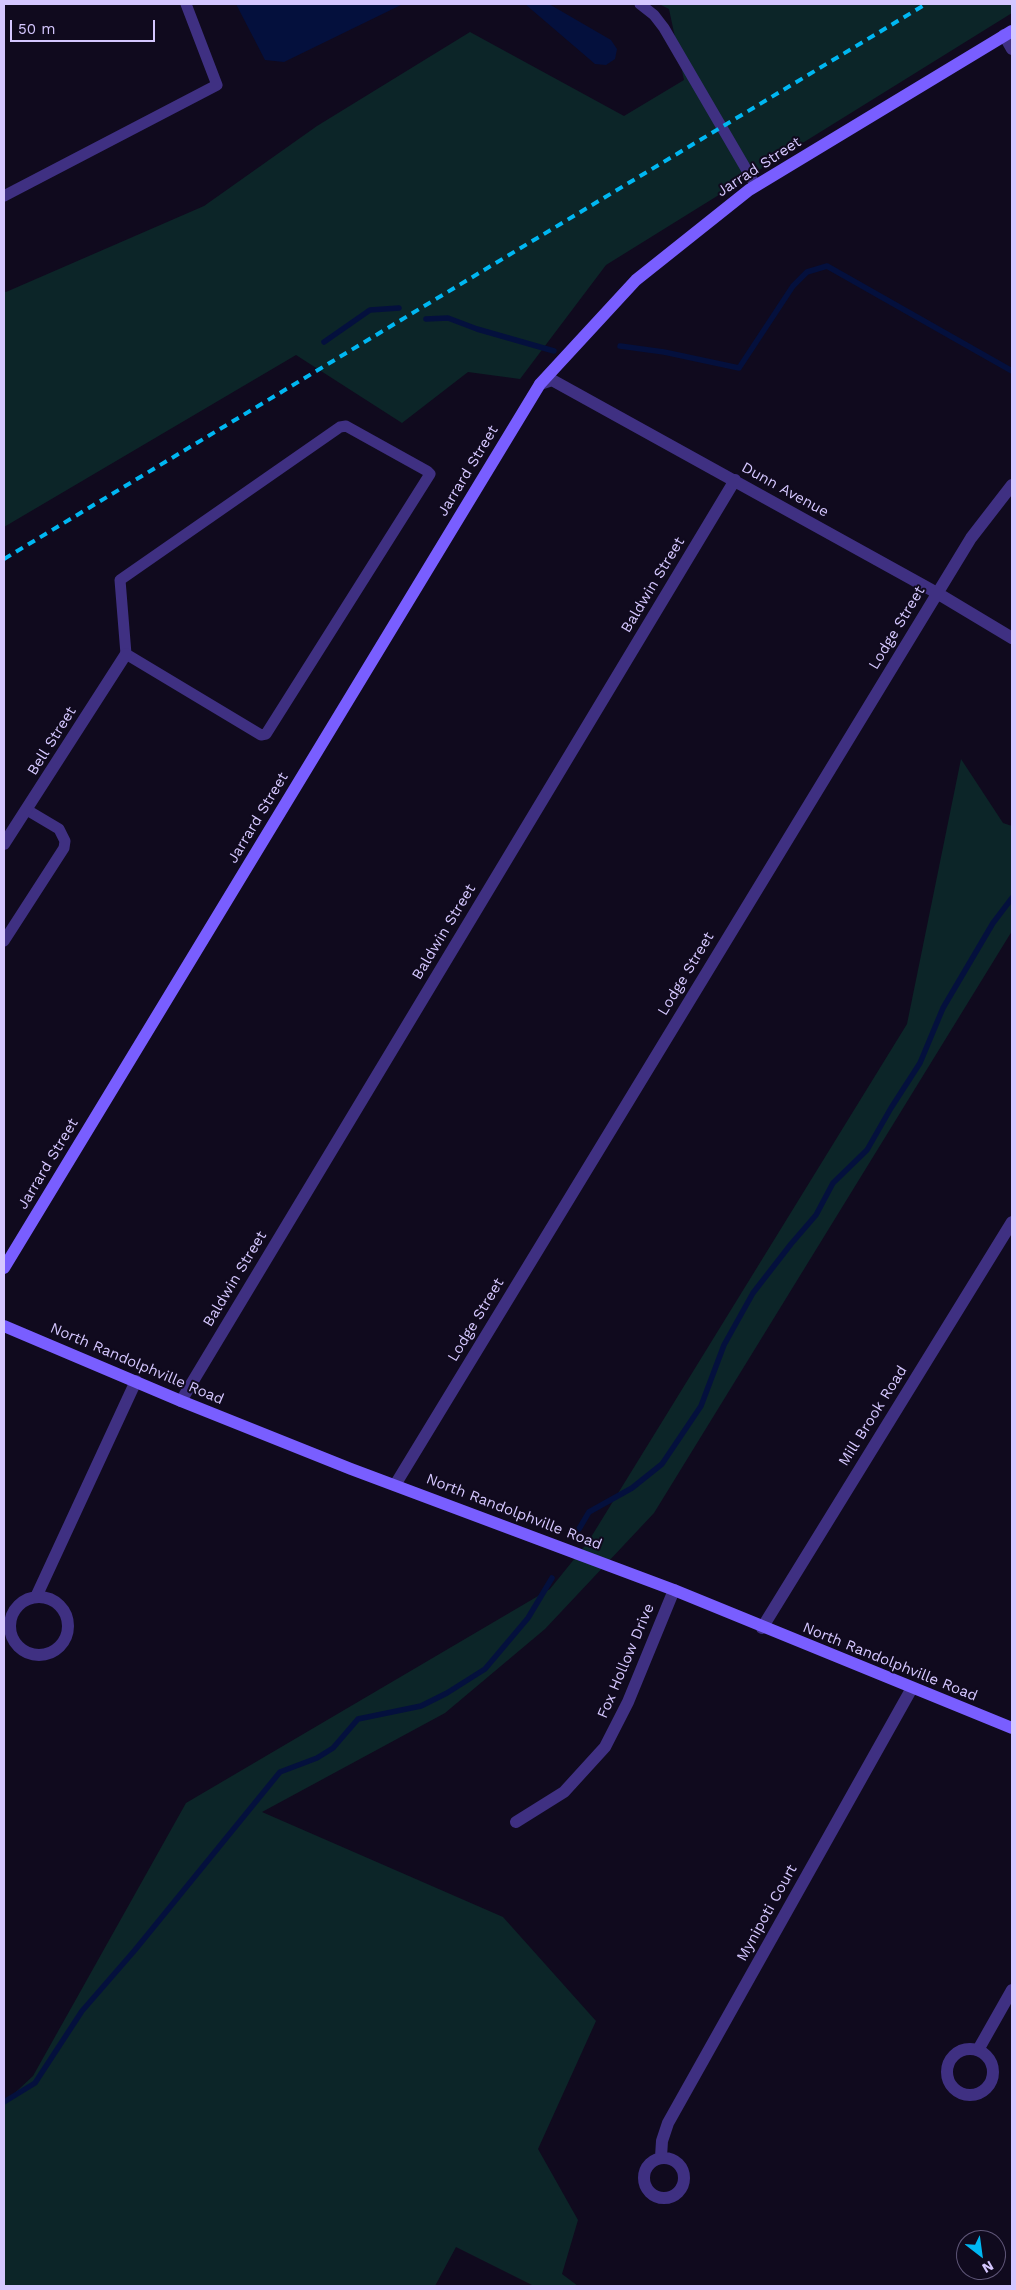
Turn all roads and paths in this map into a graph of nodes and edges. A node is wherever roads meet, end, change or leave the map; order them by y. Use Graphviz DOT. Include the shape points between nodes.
graph roads {
  1 [pos="186,4"];
  2 [pos="640,4"];
  3 [pos="1008,33"];
  4 [pos="1012,49"];
  5 [pos="756,186"];
  6 [pos="4,196"];
  7 [pos="540,384"];
  8 [pos="735,480"];
  9 [pos="1012,485"];
  10 [pos="937,593"];
  11 [pos="1012,638"];
  12 [pos="126,654"];
  13 [pos="27,810"];
  14 [pos="4,844"];
  15 [pos="8,924"];
  16 [pos="4,941"];
  17 [pos="1012,1222"];
  18 [pos="4,1268"];
  19 [pos="4,1326"];
  20 [pos="136,1381"];
  21 [pos="181,1401"];
  22 [pos="395,1485"];
  23 [pos="674,1590"];
  24 [pos="36,1597"];
  25 [pos="762,1628"];
  26 [pos="912,1688"];
  27 [pos="1012,1728"];
  28 [pos="516,1822"];
  29 [pos="1012,1990"];
  30 [pos="978,2050"];
  31 [pos="661,2158"];
  1 -- 6 [label="lane" via="217,85"];
  2 -- 5 [label="lane" via="664,28"];
  3 -- 4 [label="street"];
  3 -- 5 [label="street, Jarrad Street"];
  5 -- 7 [label="street, Jarrad Street" via="636,280"];
  7 -- 8 [label="street, Dunn Avenue" via="552,380"];
  7 -- 18 [label="street, Jarrard Street"];
  8 -- 10 [label="street, Dunn Avenue"];
  8 -- 21 [label="street, Baldwin Street"];
  9 -- 10 [label="street, Lodge Street" via="971,538"];
  10 -- 11 [label="street, Dunn Avenue"];
  10 -- 22 [label="street, Lodge Street"];
  12 -- 12 [label="lane" via="261,735 266,734 430,474 350,427 340,427 120,580"];
  12 -- 13 [label="street, Bell Street"];
  13 -- 14 [label="street, Bell Street"];
  13 -- 15 [label="lane" via="59,829 66,841"];
  15 -- 16 [label="lane"];
  17 -- 25 [label="street, Mill Brook Road"];
  19 -- 20 [label="street, North Randolphville Road"];
  20 -- 21 [label="street, North Randolphville Road"];
  20 -- 24 [label="street"];
  21 -- 22 [label="street, North Randolphville Road"];
  22 -- 23 [label="street, North Randolphville Road"];
  23 -- 25 [label="street, North Randolphville Road"];
  23 -- 28 [label="street, Fox Hollow Drive" via="628,1702 605,1747 564,1792"];
  24 -- 24 [label="street" via="18,1606 11,1617 10,1629 22,1650 45,1654 56,1650 64,1640 68,1629 67,1617 61,1606 51,1599"];
  25 -- 26 [label="street, North Randolphville Road"];
  26 -- 27 [label="street, North Randolphville Road"];
  26 -- 31 [label="street, Mynipoti Court" via="668,2123"];
  29 -- 30 [label="street"];
}
